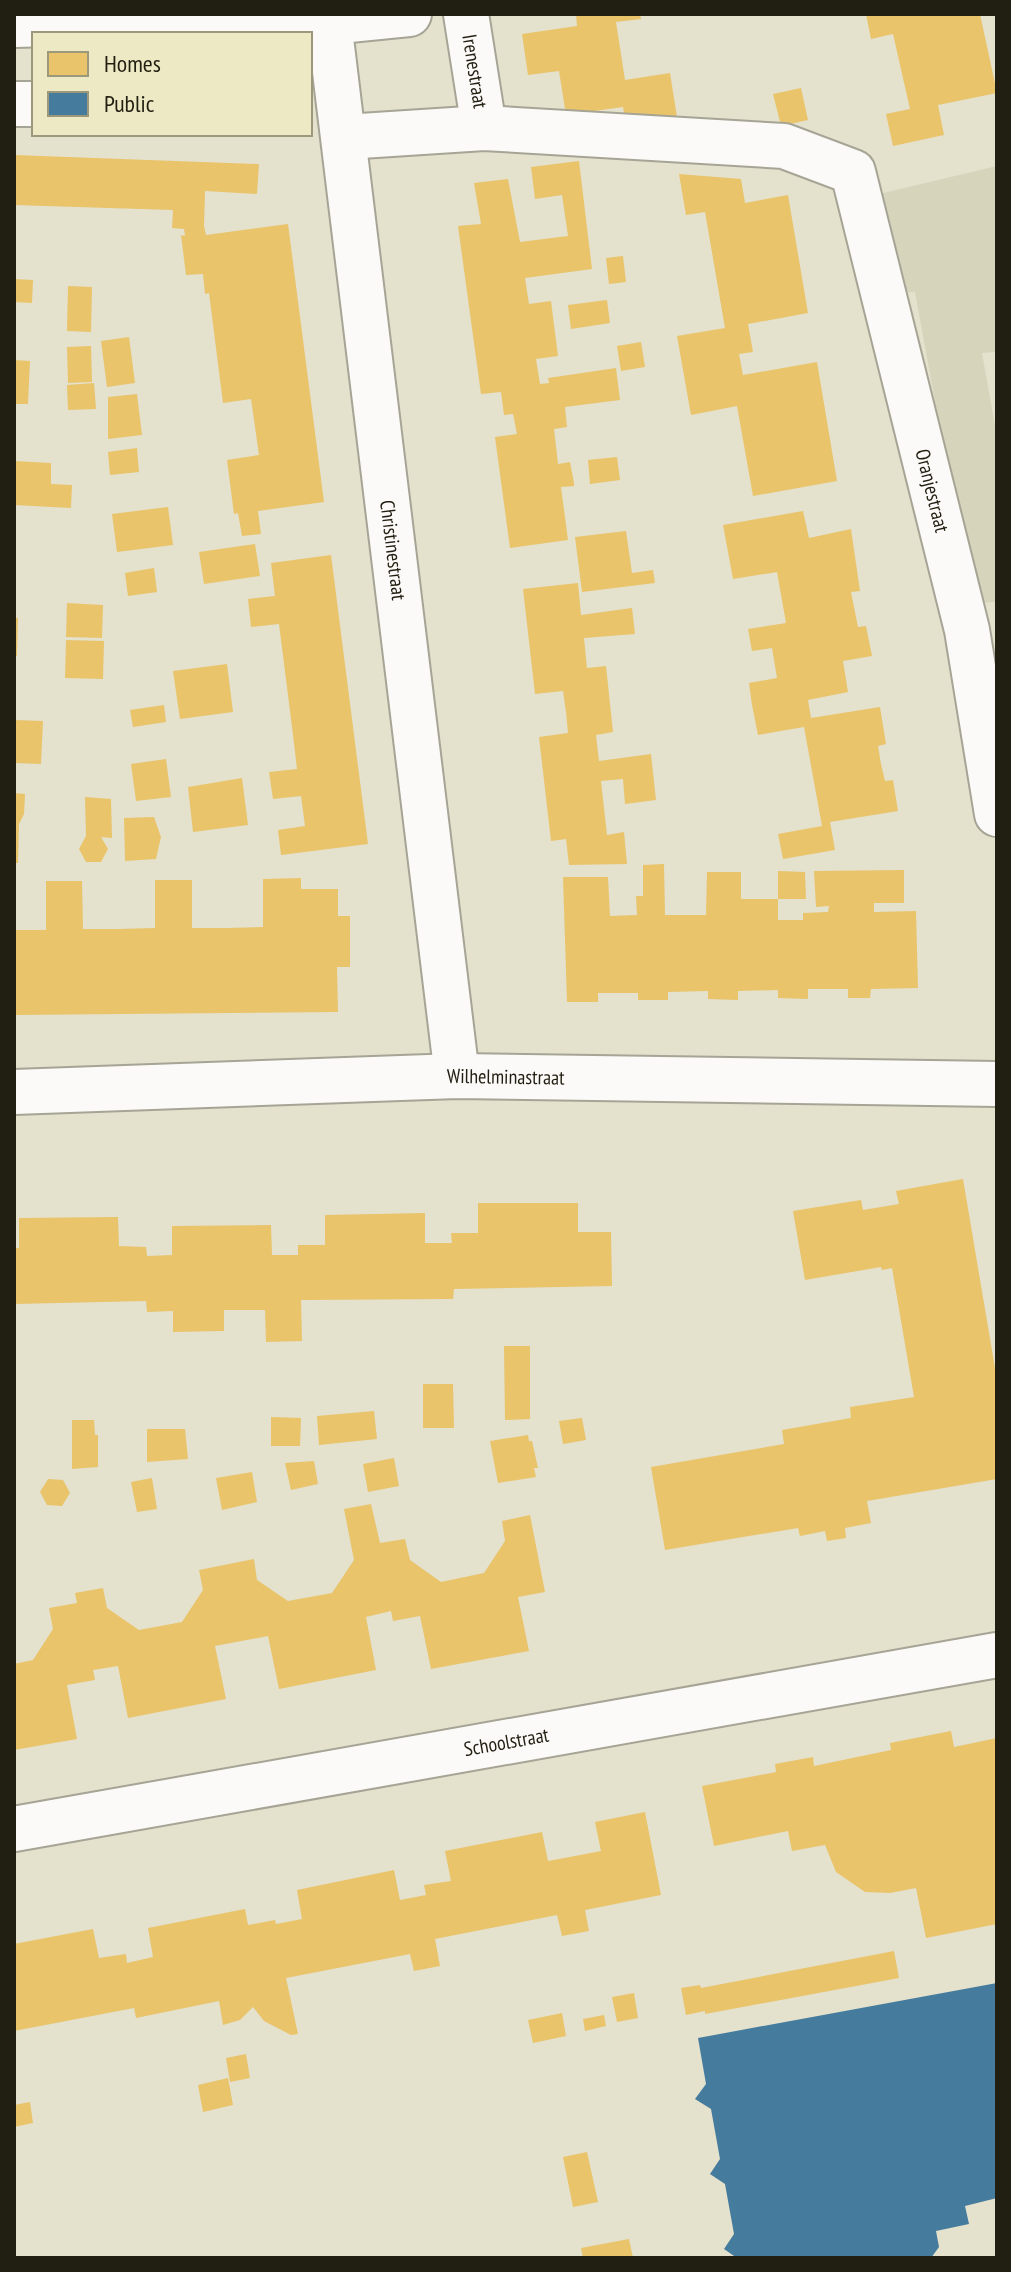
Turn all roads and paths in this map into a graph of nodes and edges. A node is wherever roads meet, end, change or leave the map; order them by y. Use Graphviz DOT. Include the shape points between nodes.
graph roads {
  1 [pos="409,14"];
  2 [pos="466,14"];
  3 [pos="329,22"];
  4 [pos="14,25"];
  5 [pos="484,128"];
  6 [pos="345,137"];
  7 [pos="982,630"];
  8 [pos="997,814"];
  9 [pos="457,1076"];
  10 [pos="997,1084"];
  11 [pos="14,1092"];
  12 [pos="997,1655"];
  13 [pos="14,1829"];
  1 -- 3 [label="street"];
  2 -- 5 [label="street, Irenestraat"];
  3 -- 4 [label="street"];
  3 -- 6 [label="street, Christinestraat"];
  5 -- 6 [label="street"];
  5 -- 7 [label="street, Oranjestraat" via="784,146 853,172"];
  6 -- 9 [label="street, Christinestraat"];
  7 -- 8 [label="street, Oranjestraat"];
  9 -- 10 [label="street, Wilhelminastraat"];
  9 -- 11 [label="street, Wilhelminastraat"];
  12 -- 13 [label="street, Schoolstraat"];
}
